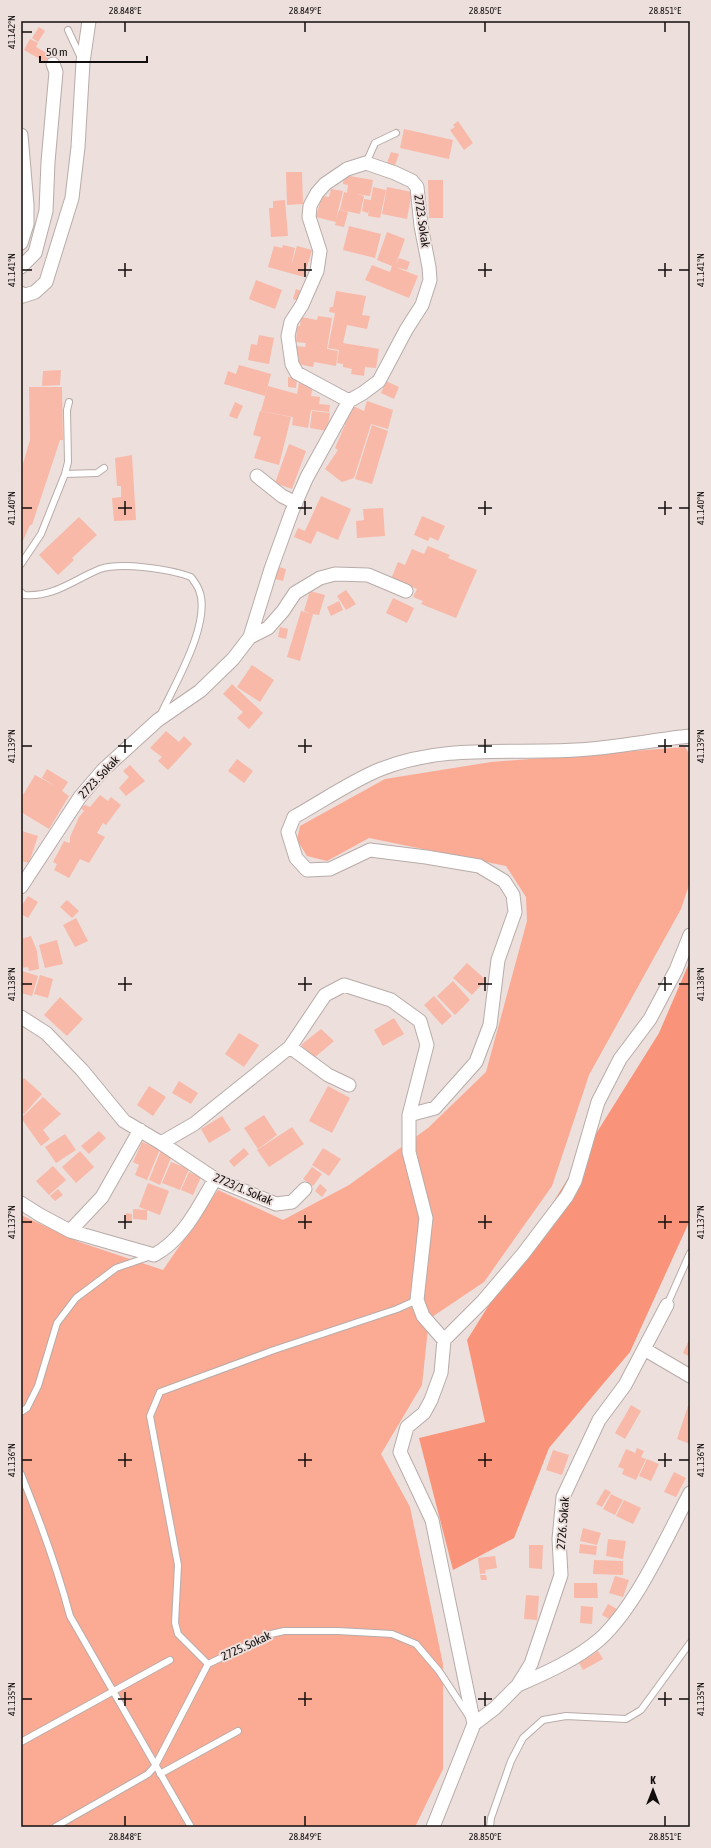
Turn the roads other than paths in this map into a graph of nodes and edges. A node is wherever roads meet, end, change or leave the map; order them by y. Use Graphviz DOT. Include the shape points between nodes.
graph roads {
  1 [pos="89,21"];
  2 [pos="68,30"];
  3 [pos="82,62"];
  4 [pos="53,64"];
  5 [pos="396,133"];
  6 [pos="21,135"];
  7 [pos="366,163"];
  8 [pos="21,242"];
  9 [pos="21,268"];
  10 [pos="21,293"];
  11 [pos="349,401"];
  12 [pos="69,402"];
  13 [pos="104,468"];
  14 [pos="65,474"];
  15 [pos="258,476"];
  16 [pos="296,503"];
  17 [pos="21,564"];
  18 [pos="406,591"];
  19 [pos="21,592"];
  20 [pos="250,637"];
  21 [pos="158,720"];
  22 [pos="690,736"];
  23 [pos="21,887"];
  24 [pos="690,935"];
  25 [pos="21,1017"];
  26 [pos="290,1047"];
  27 [pos="349,1085"];
  28 [pos="408,1115"];
  29 [pos="140,1130"];
  30 [pos="161,1143"];
  31 [pos="215,1179"];
  32 [pos="305,1189"];
  33 [pos="21,1203"];
  34 [pos="70,1231"];
  35 [pos="690,1253"];
  36 [pos="154,1256"];
  37 [pos="417,1300"];
  38 [pos="667,1306"];
  39 [pos="444,1340"];
  40 [pos="644,1349"];
  41 [pos="690,1376"];
  42 [pos="21,1412"];
  43 [pos="21,1474"];
  44 [pos="690,1493"];
  45 [pos="690,1643"];
  46 [pos="170,1660"];
  47 [pos="208,1664"];
  48 [pos="518,1686"];
  49 [pos="113,1691"];
  50 [pos="474,1724"];
  51 [pos="238,1731"];
  52 [pos="21,1742"];
  53 [pos="155,1766"];
  54 [pos="160,1774"];
  55 [pos="55,1827"];
  56 [pos="191,1827"];
  57 [pos="433,1827"];
  58 [pos="490,1827"];
  1 -- 3 [label="street"];
  2 -- 3 [label="lane"];
  3 -- 10 [label="street" via="78,147 72,198 46,282 35,292 23,296"];
  4 -- 9 [label="street" via="56,72 46,210 35,253"];
  5 -- 7 [label="lane" via="375,143"];
  6 -- 8 [label="street" via="27,205 27,224"];
  7 -- 11 [label="street, 2723. Sokak" via="395,173 412,181 417,187 430,280 422,305 379,382"];
  7 -- 11 [label="street" via="347,169 325,184 316,193 310,206 309,217 320,251 317,271 302,305 291,322 288,336 292,364 297,373"];
  11 -- 16 [label="street, 2723. Sokak" via="310,471"];
  12 -- 14 [label="lane" via="68,462"];
  13 -- 14 [label="lane" via="97,473"];
  14 -- 17 [label="lane" via="41,534"];
  15 -- 16 [label="street" via="282,496"];
  16 -- 20 [label="street, 2723. Sokak" via="271,569"];
  18 -- 20 [label="street, 2723. Sokak" via="368,575 327,576 295,593 268,628"];
  19 -- 21 [label="lane" via="24,595 36,596 49,593 102,569 117,567 163,570 190,577 200,591 202,602 198,630"];
  20 -- 21 [label="street, 2723. Sokak" via="233,659 200,691"];
  21 -- 23 [label="street, 2723. Sokak" via="103,770 80,797"];
  22 -- 28 [label="street" via="575,750 502,750 430,756 381,769 294,817 288,832 296,858 307,870 330,869 370,850 478,866 504,881 513,895 515,912 498,960 490,1025 476,1062 435,1108"];
  24 -- 39 [label="street" via="676,970 650,1019 620,1059 598,1102 575,1181 567,1196 483,1301"];
  25 -- 29 [label="street, 2723/1. Sokak" via="46,1033 82,1070 124,1121"];
  26 -- 27 [label="street" via="328,1075"];
  26 -- 28 [label="street" via="325,995 344,985 391,1000 420,1021 427,1045"];
  26 -- 30 [label="street" via="194,1124"];
  28 -- 37 [label="street" via="408,1152 426,1218"];
  29 -- 30 [label="street, 2723/1. Sokak"];
  29 -- 34 [label="street" via="102,1197"];
  30 -- 31 [label="street, 2723/1. Sokak"];
  31 -- 32 [label="street, 2723/1. Sokak" via="276,1204 292,1202"];
  31 -- 36 [label="street" via="188,1224"];
  33 -- 34 [label="street"];
  34 -- 36 [label="street"];
  35 -- 38 [label="lane"];
  36 -- 42 [label="lane" via="116,1268 76,1298 57,1323 38,1386 27,1408"];
  37 -- 39 [label="street" via="423,1316"];
  37 -- 47 [label="lane" via="160,1392 150,1416 178,1564 175,1623 178,1634"];
  38 -- 40 [label="street, 2726. Sokak"];
  39 -- 50 [label="street" via="441,1373 431,1400 424,1413 407,1427 400,1452 432,1520"];
  40 -- 41 [label="street"];
  40 -- 48 [label="street, 2726. Sokak" via="625,1385 599,1420 563,1497 559,1539 561,1576 531,1664"];
  43 -- 49 [label="lane" via="61,1580 70,1616"];
  44 -- 48 [label="street, 2726. Sokak" via="621,1616 600,1639 584,1651"];
  45 -- 58 [label="lane" via="641,1710 626,1719 566,1716 543,1720 523,1738 511,1761"];
  46 -- 49 [label="lane"];
  47 -- 50 [label="lane, 2725. Sokak" via="271,1634 284,1631 392,1634 416,1644 439,1671"];
  47 -- 53 [label="lane, 2725. Sokak"];
  48 -- 50 [label="street, 2726. Sokak"];
  49 -- 52 [label="lane"];
  49 -- 53 [label="lane"];
  50 -- 57 [label="street"];
  51 -- 54 [label="lane"];
  53 -- 54 [label="lane"];
  53 -- 55 [label="lane, 2725. Sokak" via="148,1774"];
  54 -- 56 [label="lane"];
}
